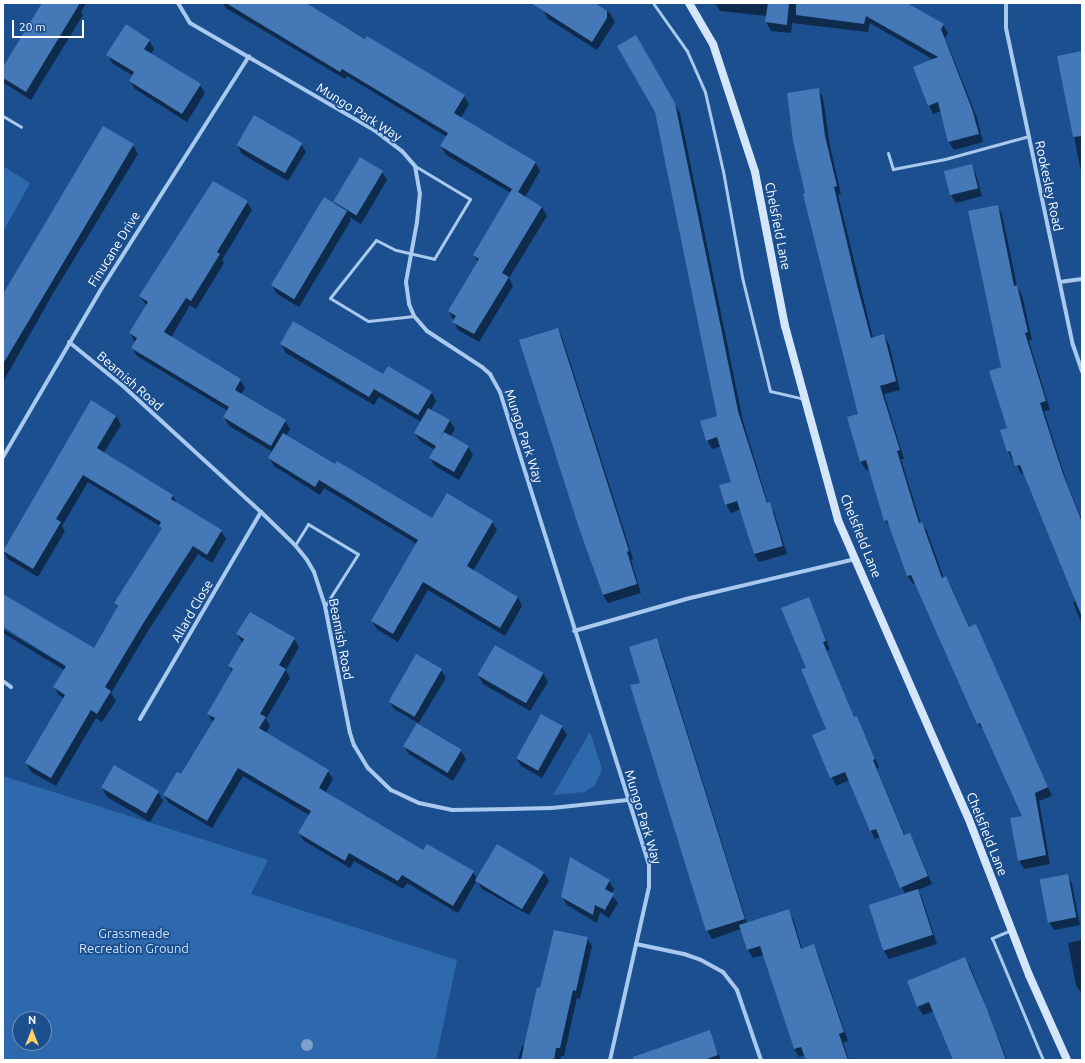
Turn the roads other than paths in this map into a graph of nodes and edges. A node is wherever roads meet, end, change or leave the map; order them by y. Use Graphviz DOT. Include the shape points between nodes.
graph roads {
  1 [pos="178,3"];
  2 [pos="653,3"];
  3 [pos="689,3"];
  4 [pos="1006,3"];
  5 [pos="249,56"];
  6 [pos="3,116"];
  7 [pos="21,127"];
  8 [pos="1029,136"];
  9 [pos="888,153"];
  10 [pos="414,166"];
  11 [pos="411,254"];
  12 [pos="1082,279"];
  13 [pos="1060,282"];
  14 [pos="414,316"];
  15 [pos="70,342"];
  16 [pos="1082,371"];
  17 [pos="804,399"];
  18 [pos="3,457"];
  19 [pos="261,512"];
  20 [pos="295,545"];
  21 [pos="856,559"];
  22 [pos="325,606"];
  23 [pos="574,631"];
  24 [pos="3,682"];
  25 [pos="11,687"];
  26 [pos="140,719"];
  27 [pos="628,800"];
  28 [pos="1013,930"];
  29 [pos="636,944"];
  30 [pos="610,1060"];
  31 [pos="762,1060"];
  32 [pos="1043,1060"];
  33 [pos="1067,1060"];
  1 -- 5 [label="street, Mungo Park Way" via="190,23"];
  2 -- 17 [label="lane" via="687,51 705,92 723,170 742,277 770,391"];
  3 -- 17 [label="street, Chelsfield Lane" via="713,44 755,172 785,326"];
  4 -- 8 [label="street, Rookesley Road" via="1006,28"];
  5 -- 10 [label="street, Mungo Park Way" via="374,130 402,151"];
  5 -- 15 [label="street, Finucane Drive"];
  6 -- 7 [label="lane"];
  8 -- 9 [label="lane" via="945,159 893,169"];
  8 -- 13 [label="street, Rookesley Road"];
  10 -- 11 [label="street, Mungo Park Way" via="420,193"];
  10 -- 11 [label="lane" via="470,200 434,258"];
  11 -- 14 [label="street, Mungo Park Way" via="406,282 409,304"];
  11 -- 14 [label="lane" via="376,240 330,298 368,321"];
  12 -- 13 [label="street"];
  13 -- 16 [label="street, Rookesley Road" via="1073,345"];
  14 -- 23 [label="street, Mungo Park Way" via="427,331 482,367 496,383"];
  15 -- 18 [label="street, Finucane Drive"];
  15 -- 19 [label="street, Beamish Road" via="123,386"];
  17 -- 21 [label="street, Chelsfield Lane" via="838,520"];
  19 -- 20 [label="street, Beamish Road"];
  19 -- 26 [label="street, Allard Close"];
  20 -- 22 [label="street, Beamish Road" via="314,572"];
  20 -- 22 [label="lane" via="308,524 358,554"];
  21 -- 23 [label="street" via="686,600"];
  21 -- 28 [label="street, Chelsfield Lane" via="968,817"];
  22 -- 27 [label="street, Beamish Road" via="354,745 368,768 391,790 419,803 452,810 552,808"];
  23 -- 27 [label="street, Mungo Park Way"];
  24 -- 25 [label="street"];
  27 -- 29 [label="street, Mungo Park Way" via="645,850 650,878"];
  28 -- 32 [label="lane" via="992,938"];
  28 -- 33 [label="street, Chelsfield Lane" via="1029,975"];
  29 -- 30 [label="street, Mungo Park Way"];
  29 -- 31 [label="street" via="684,954 723,972 738,990"];
}
